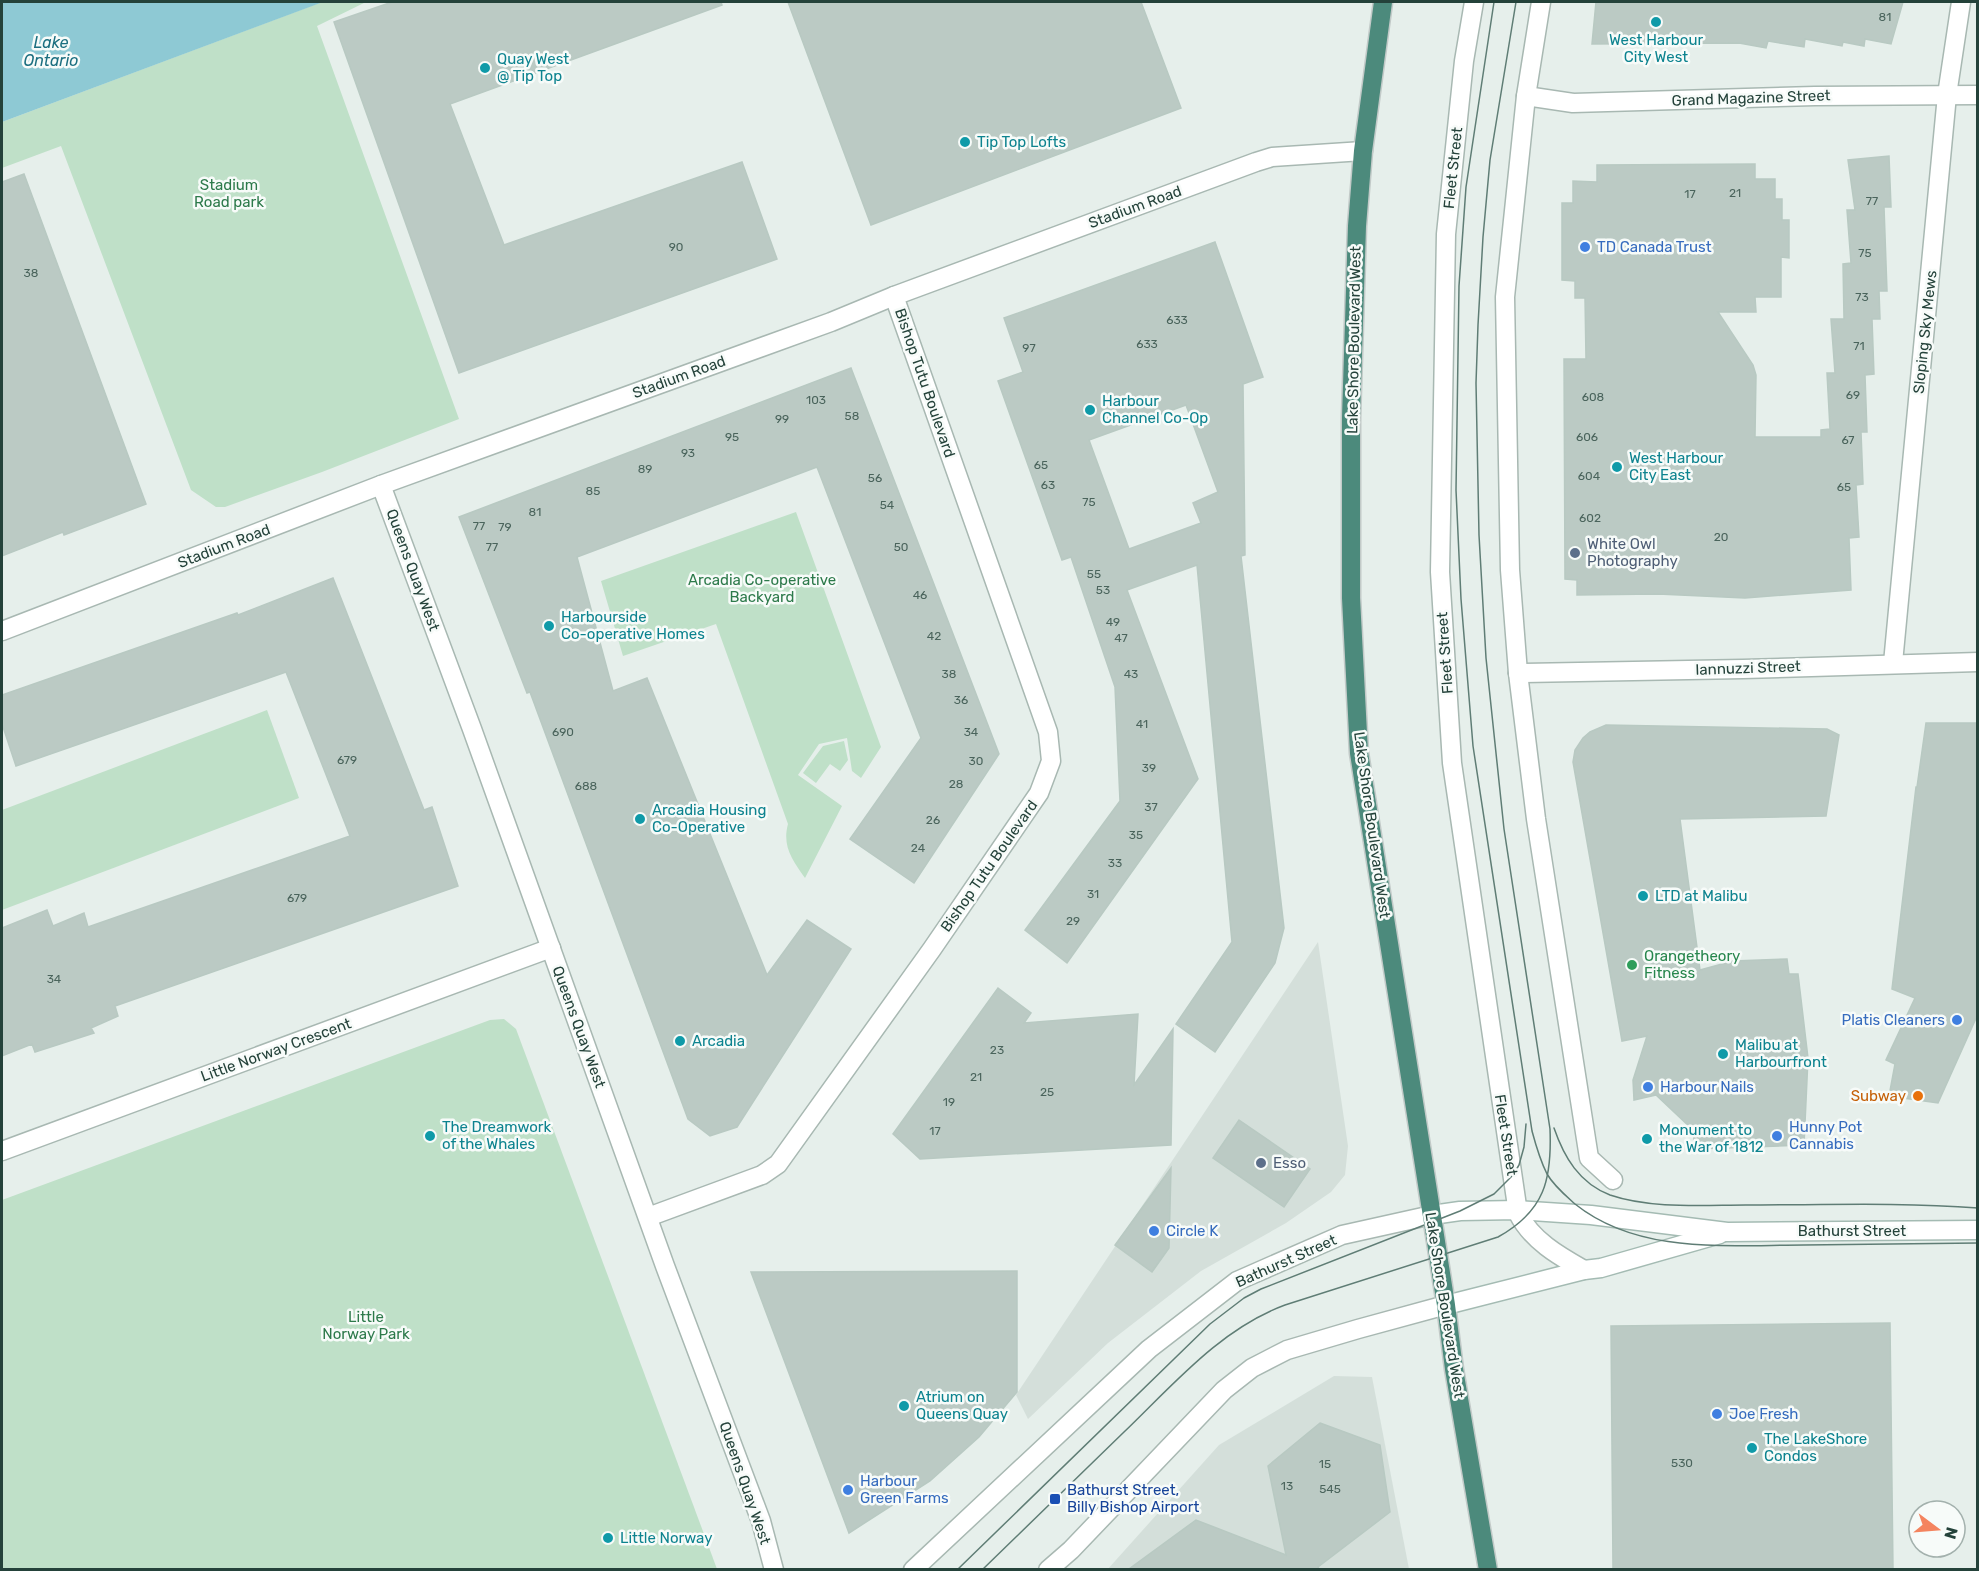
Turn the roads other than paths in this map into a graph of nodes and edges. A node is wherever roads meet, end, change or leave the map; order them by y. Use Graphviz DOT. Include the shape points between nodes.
graph roads {
  1 [pos="1383,2"];
  2 [pos="1474,2"];
  3 [pos="1541,2"];
  4 [pos="1961,2"];
  5 [pos="1947,95"];
  6 [pos="1977,95"];
  7 [pos="1526,96"];
  8 [pos="1363,151"];
  9 [pos="894,296"];
  10 [pos="381,485"];
  11 [pos="2,631"];
  12 [pos="1977,662"];
  13 [pos="1893,663"];
  14 [pos="1518,673"];
  15 [pos="550,948"];
  16 [pos="2,1151"];
  17 [pos="1613,1180"];
  18 [pos="1518,1210"];
  19 [pos="1432,1215"];
  20 [pos="648,1217"];
  21 [pos="1977,1230"];
  22 [pos="1727,1232"];
  23 [pos="1584,1270"];
  24 [pos="1446,1305"];
  25 [pos="774,1569"];
  26 [pos="913,1569"];
  27 [pos="1048,1569"];
  28 [pos="1488,1569"];
  1 -- 8 [label="highway, Lake Shore Boulevard West"];
  2 -- 18 [label="street, Fleet Street" via="1446,234 1440,572 1452,763"];
  3 -- 7 [label="street"];
  4 -- 5 [label="street, Sloping Sky Mews"];
  5 -- 6 [label="street, Grand Magazine Street"];
  5 -- 7 [label="street, Grand Magazine Street" via="1573,103"];
  5 -- 13 [label="street, Sloping Sky Mews"];
  7 -- 14 [label="street" via="1505,297 1510,570"];
  8 -- 9 [label="street, Stadium Road" via="1272,157"];
  8 -- 19 [label="highway, Lake Shore Boulevard West" via="1351,418 1351,598 1359,753"];
  9 -- 10 [label="street, Stadium Road"];
  9 -- 20 [label="street, Bishop Tutu Boulevard" via="1048,732 1050,761 1039,793 778,1164 762,1175"];
  10 -- 11 [label="street, Stadium Road"];
  10 -- 15 [label="street, Queens Quay West"];
  12 -- 13 [label="street, Iannuzzi Street"];
  13 -- 14 [label="street, Iannuzzi Street"];
  14 -- 17 [label="street" via="1536,819 1589,1158"];
  15 -- 16 [label="street, Little Norway Crescent"];
  15 -- 20 [label="street, Queens Quay West"];
  18 -- 19 [label="street, Bathurst Street"];
  18 -- 22 [label="street, Bathurst Street"];
  18 -- 23 [label="street, Fleet Street" via="1522,1222 1536,1238"];
  19 -- 24 [label="highway, Lake Shore Boulevard West"];
  19 -- 26 [label="street, Bathurst Street" via="1342,1235 1237,1281 1149,1349"];
  20 -- 25 [label="street, Queens Quay West"];
  21 -- 22 [label="street, Bathurst Street"];
  22 -- 23 [label="street, Bathurst Street"];
  23 -- 24 [label="street, Bathurst Street"];
  24 -- 27 [label="street, Bathurst Street" via="1287,1350 1252,1368 1224,1390 1071,1550"];
  24 -- 28 [label="highway, Lake Shore Boulevard West"];
}
